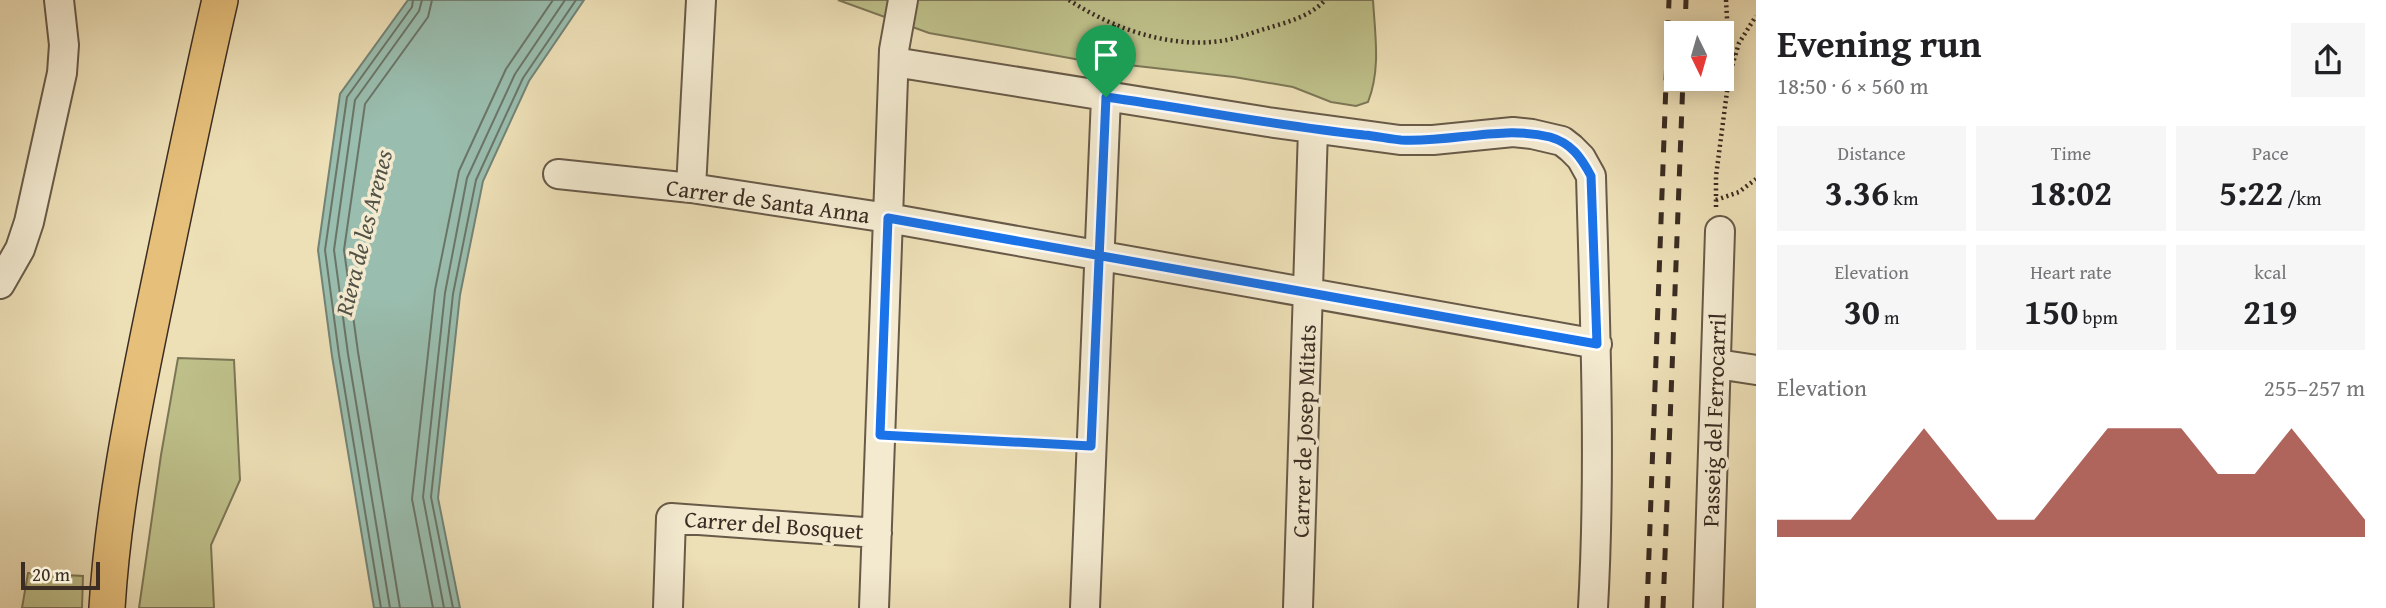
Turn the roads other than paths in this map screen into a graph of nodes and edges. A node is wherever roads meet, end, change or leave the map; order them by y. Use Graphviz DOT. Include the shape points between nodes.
graph roads {
  1 [pos="59,0"];
  2 [pos="220,0"];
  3 [pos="701,0"];
  4 [pos="903,0"];
  5 [pos="894,56"];
  6 [pos="1106,97"];
  7 [pos="1313,129"];
  8 [pos="558,174"];
  9 [pos="691,188"];
  10 [pos="888,218"];
  11 [pos="1720,231"];
  12 [pos="1098,256"];
  13 [pos="0,284"];
  14 [pos="1308,293"];
  15 [pos="1597,344"];
  16 [pos="1717,364"];
  17 [pos="1756,370"];
  18 [pos="877,533"];
  19 [pos="107,608"];
  20 [pos="668,608"];
  21 [pos="874,608"];
  22 [pos="1086,608"];
  23 [pos="1298,608"];
  24 [pos="1593,608"];
  25 [pos="1707,608"];
  1 -- 13 [label="street" via="62,73 29,222"];
  2 -- 19 [label="main road" via="129,432"];
  3 -- 9 [label="street"];
  4 -- 5 [label="street"];
  5 -- 6 [label="street"];
  5 -- 10 [label="street"];
  6 -- 7 [label="street"];
  6 -- 12 [label="street"];
  7 -- 14 [label="street, Carrer de Josep Mitats"];
  7 -- 15 [label="street" via="1411,140 1491,133 1532,134 1562,141 1581,158 1591,176"];
  8 -- 9 [label="street, Carrer de Santa Anna"];
  9 -- 10 [label="street, Carrer de Santa Anna"];
  10 -- 12 [label="street, Carrer de Santa Anna"];
  10 -- 18 [label="street"];
  11 -- 16 [label="street, Passeig del Ferrocarril"];
  12 -- 14 [label="street, Carrer de Santa Anna"];
  12 -- 22 [label="street"];
  14 -- 15 [label="street, Carrer de Santa Anna"];
  14 -- 23 [label="street, Carrer de Josep Mitats"];
  15 -- 24 [label="street" via="1598,519"];
  16 -- 17 [label="street"];
  16 -- 25 [label="street, Passeig del Ferrocarril"];
  18 -- 20 [label="street, Carrer del Bosquet" via="671,518"];
  18 -- 21 [label="street"];
}
